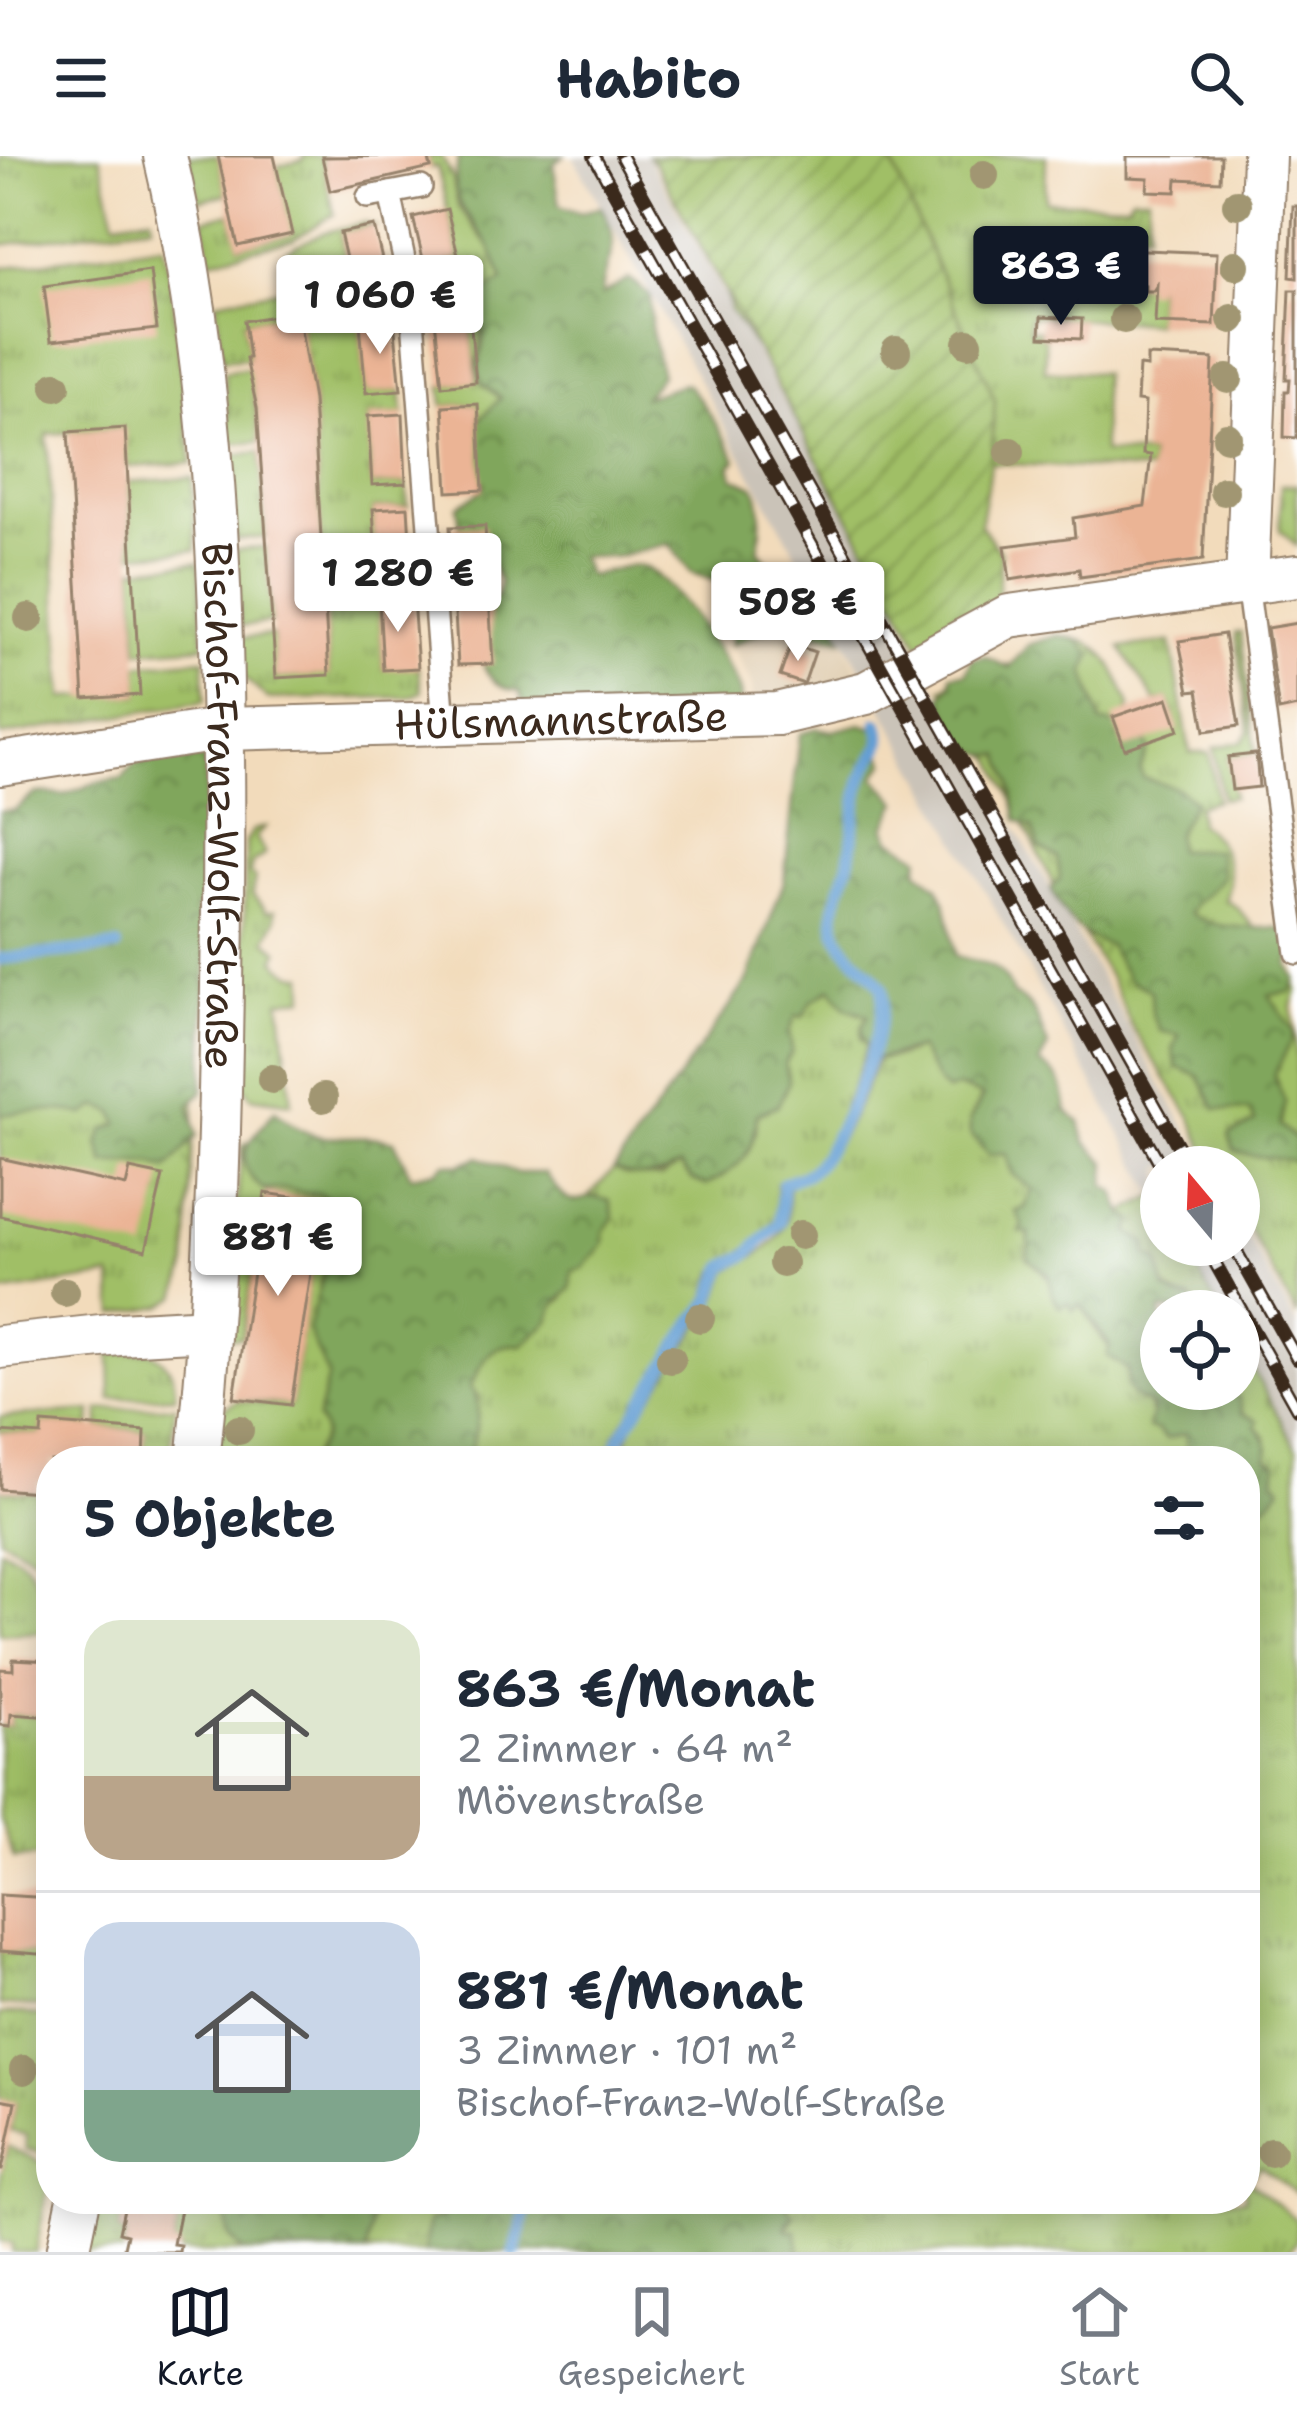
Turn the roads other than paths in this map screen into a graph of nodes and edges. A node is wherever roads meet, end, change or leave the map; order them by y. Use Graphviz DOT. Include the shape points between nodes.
graph roads {
  1 [pos="166,156"];
  2 [pos="1264,156"];
  3 [pos="422,187"];
  4 [pos="1297,576"];
  5 [pos="1247,584"];
  6 [pos="444,724"];
  7 [pos="225,729"];
  8 [pos="0,764"];
  9 [pos="1297,953"];
  10 [pos="209,1329"];
  11 [pos="0,1347"];
  12 [pos="199,1446"];
  13 [pos="76,2214"];
  14 [pos="68,2252"];
  1 -- 7 [label="street, Bischof-Franz-Wolf-Straße" via="198,338"];
  2 -- 5 [label="street"];
  3 -- 6 [label="lane" via="379,195 411,292"];
  4 -- 5 [label="street, Hülsmannstraße"];
  5 -- 6 [label="street, Hülsmannstraße" via="1009,616 866,693 777,714"];
  5 -- 9 [label="lane"];
  6 -- 7 [label="street, Hülsmannstraße"];
  7 -- 8 [label="street, Hülsmannstraße"];
  7 -- 10 [label="street, Bischof-Franz-Wolf-Straße"];
  10 -- 11 [label="street"];
  10 -- 12 [label="street, Bischof-Franz-Wolf-Straße"];
  13 -- 14 [label="street"];
}
